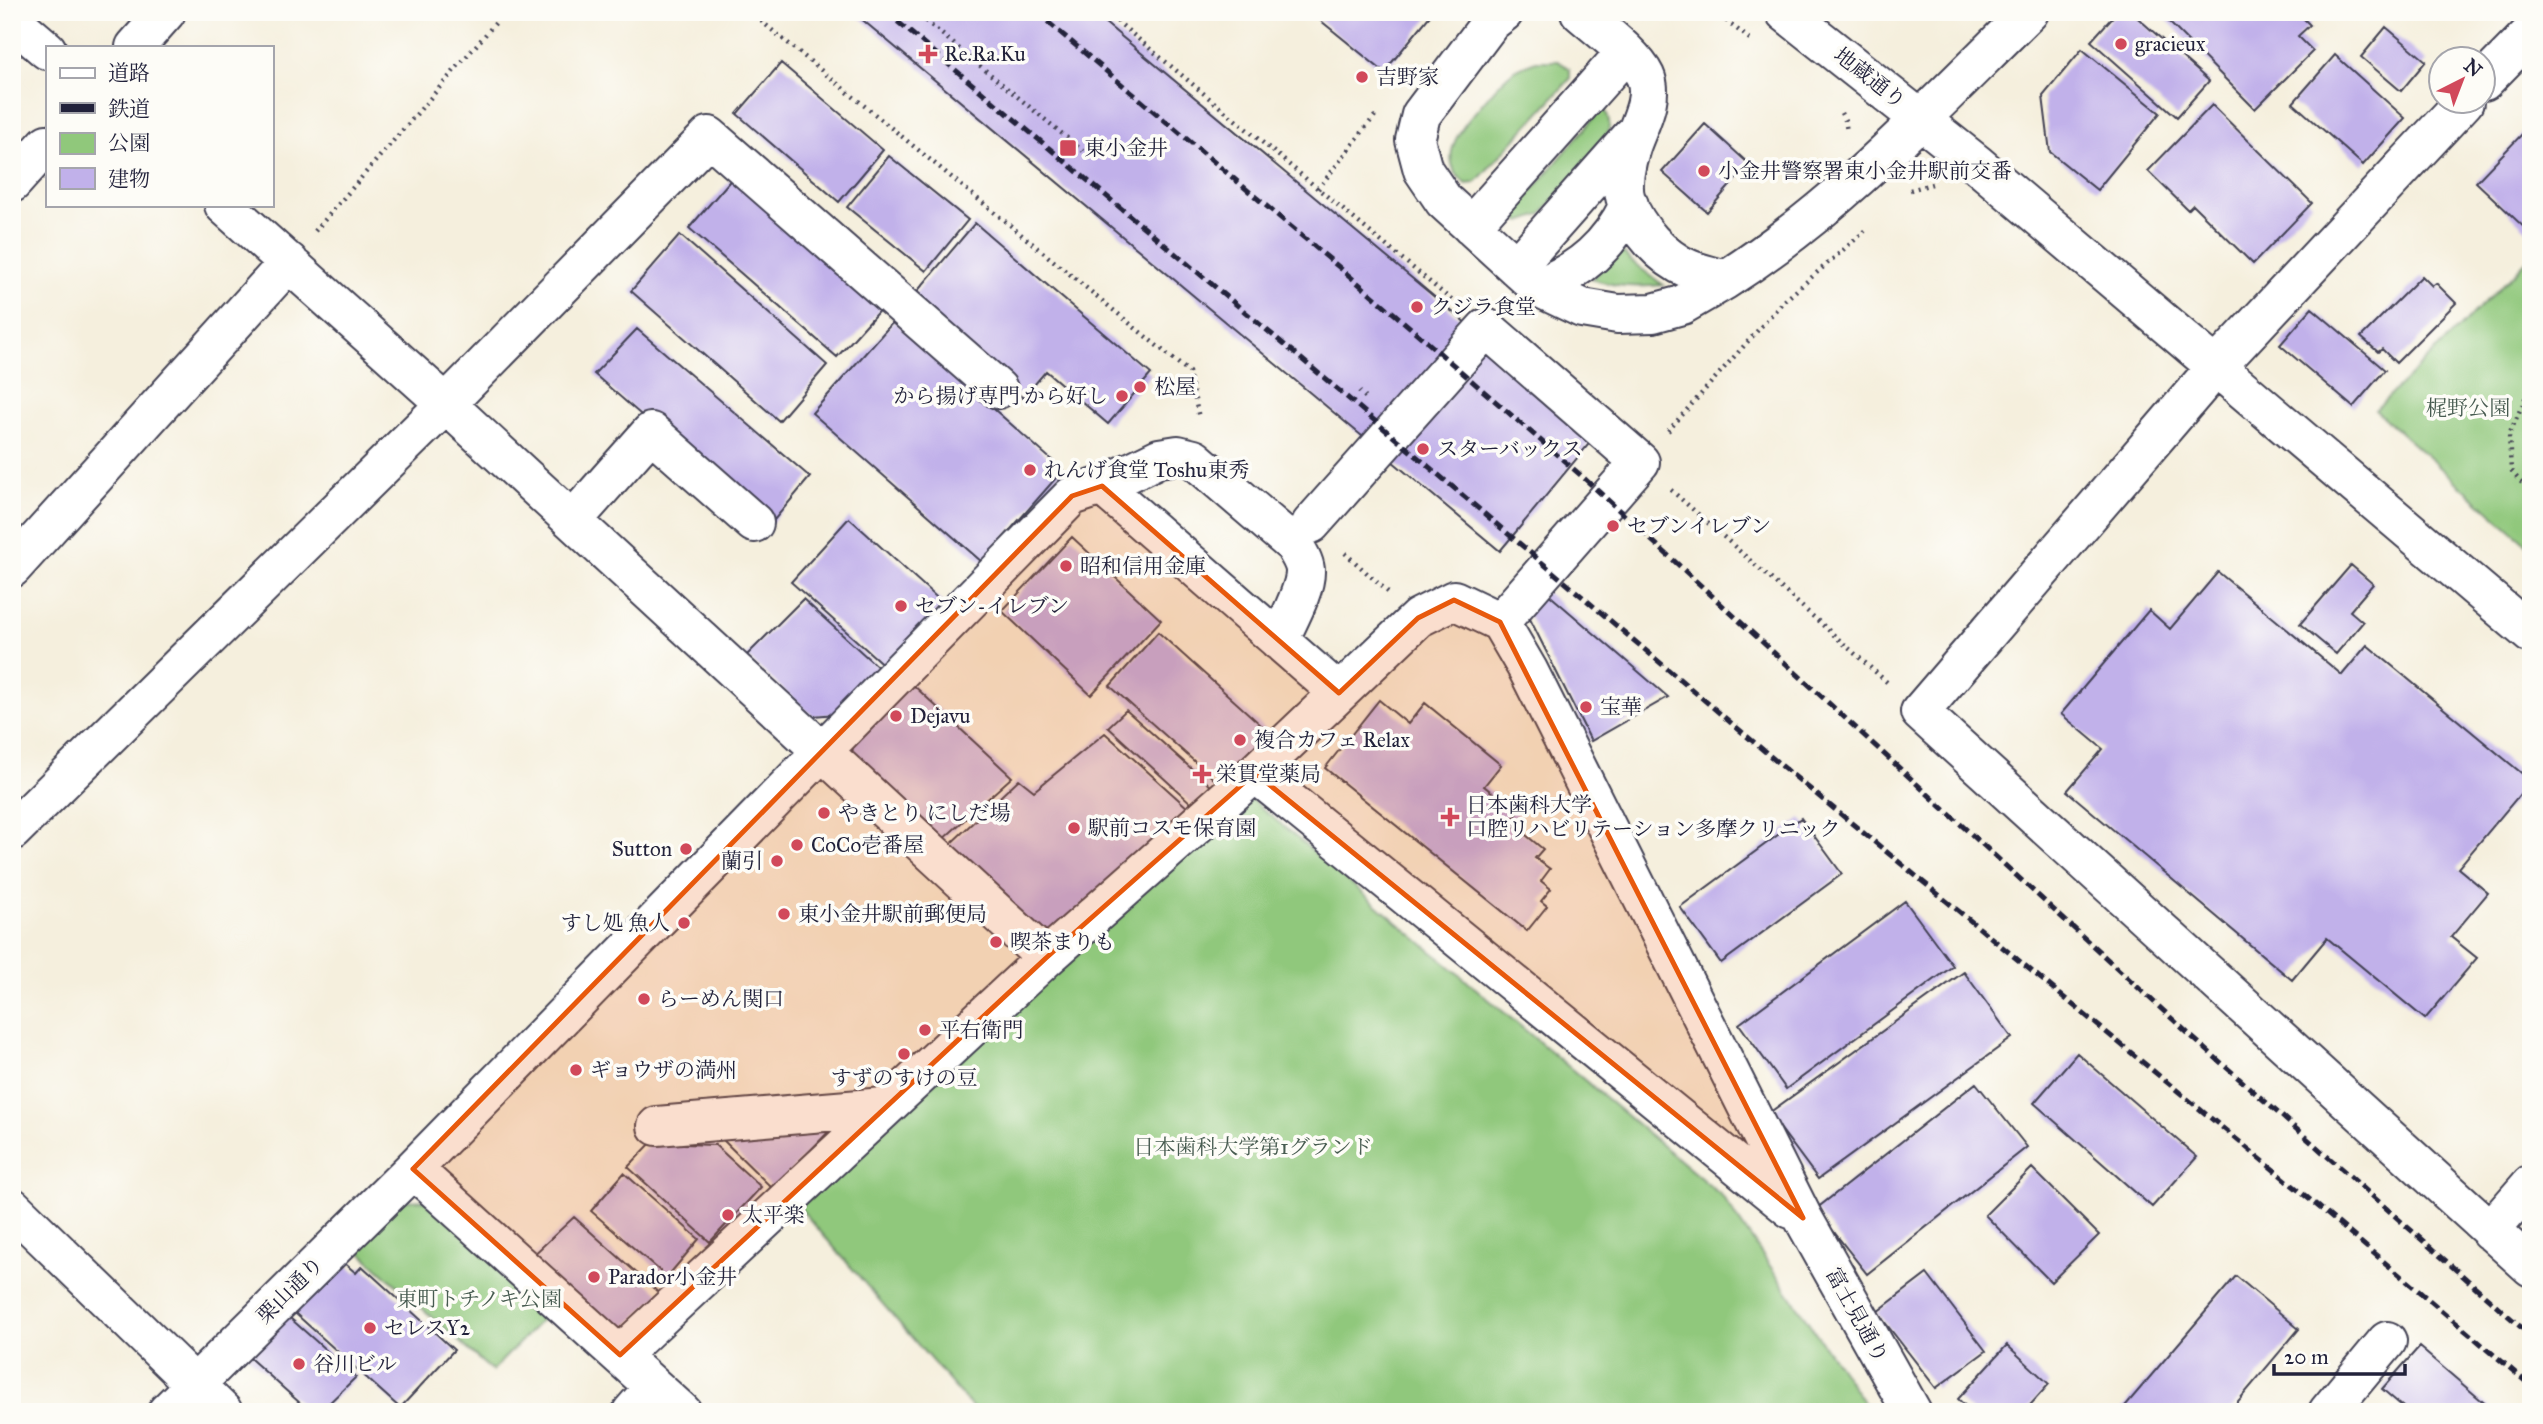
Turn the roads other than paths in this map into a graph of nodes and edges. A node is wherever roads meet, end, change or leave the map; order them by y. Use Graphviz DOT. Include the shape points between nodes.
graph roads {
  1 [pos="166,12"];
  2 [pos="1504,12"];
  3 [pos="1580,12"];
  4 [pos="1785,12"];
  5 [pos="2029,12"];
  6 [pos="12,20"];
  7 [pos="2531,33"];
  8 [pos="136,46"];
  9 [pos="46,49"];
  10 [pos="1626,52"];
  11 [pos="2498,66"];
  12 [pos="2451,116"];
  13 [pos="1921,119"];
  14 [pos="1638,129"];
  15 [pos="46,145"];
  16 [pos="12,183"];
  17 [pos="1629,205"];
  18 [pos="225,206"];
  19 [pos="1471,226"];
  20 [pos="289,262"];
  21 [pos="1527,276"];
  22 [pos="1725,280"];
  23 [pos="2216,367"];
  24 [pos="998,389"];
  25 [pos="446,404"];
  26 [pos="1102,486"];
  27 [pos="573,520"];
  28 [pos="754,523"];
  29 [pos="1311,524"];
  30 [pos="12,568"];
  31 [pos="1500,622"];
  32 [pos="2531,634"];
  33 [pos="1279,641"];
  34 [pos="1339,693"];
  35 [pos="821,750"];
  36 [pos="1255,773"];
  37 [pos="12,831"];
  38 [pos="1046,958"];
  39 [pos="884,1107"];
  40 [pos="657,1126"];
  41 [pos="413,1169"];
  42 [pos="2531,1184"];
  43 [pos="12,1207"];
  44 [pos="1803,1218"];
  45 [pos="2490,1231"];
  46 [pos="2531,1267"];
  47 [pos="2387,1341"];
  48 [pos="620,1355"];
  49 [pos="194,1385"];
  50 [pos="656,1403"];
  51 [pos="167,1412"];
  52 [pos="223,1412"];
  53 [pos="1912,1412"];
  54 [pos="2328,1412"];
  1 -- 8 [label="street"];
  2 -- 19 [label="street" via="1491,22 1421,115 1415,140 1423,170 1444,201"];
  3 -- 10 [label="street"];
  4 -- 13 [label="street, 地蔵通り"];
  5 -- 13 [label="street"];
  6 -- 9 [label="street"];
  7 -- 11 [label="street"];
  10 -- 14 [label="street" via="1645,76 1647,93"];
  10 -- 19 [label="street"];
  12 -- 23 [label="street"];
  13 -- 22 [label="street" via="1815,217"];
  13 -- 23 [label="street, 地蔵通り"];
  14 -- 17 [label="street" via="1625,168"];
  14 -- 21 [label="street"];
  15 -- 16 [label="street"];
  17 -- 21 [label="street" via="1603,247 1559,279"];
  17 -- 22 [label="street" via="1641,228 1662,251 1688,268"];
  18 -- 20 [label="street"];
  19 -- 21 [label="street"];
  20 -- 25 [label="street"];
  20 -- 30 [label="street"];
  21 -- 22 [label="street" via="1582,308 1618,314 1653,313 1682,304"];
  23 -- 32 [label="street, 地蔵通り"];
  23 -- 45 [label="street" via="1920,712"];
  24 -- 25 [label="street" via="709,136"];
  25 -- 27 [label="street"];
  25 -- 37 [label="street"];
  26 -- 33 [label="street"];
  26 -- 33 [label="street, 栗山通り" via="1159,458 1178,455 1194,459 1293,544 1305,570 1304,584"];
  26 -- 35 [label="street, 栗山通り" via="1072,496"];
  27 -- 28 [label="street" via="651,432"];
  27 -- 35 [label="street"];
  29 -- 31 [label="street" via="1486,328 1640,462"];
  31 -- 34 [label="street" via="1454,600 1418,618"];
  31 -- 44 [label="street, 富士見通り"];
  33 -- 34 [label="street"];
  34 -- 36 [label="street"];
  35 -- 38 [label="street"];
  35 -- 41 [label="street, 栗山通り"];
  36 -- 38 [label="street"];
  36 -- 44 [label="street"];
  38 -- 39 [label="street"];
  39 -- 40 [label="street"];
  39 -- 48 [label="street"];
  41 -- 48 [label="street"];
  41 -- 49 [label="street, 栗山通り"];
  42 -- 45 [label="street"];
  43 -- 49 [label="street"];
  44 -- 53 [label="street, 富士見通り"];
  45 -- 46 [label="street"];
  47 -- 54 [label="street"];
  48 -- 50 [label="street"];
  49 -- 51 [label="street, 栗山通り"];
  49 -- 52 [label="street"];
}
